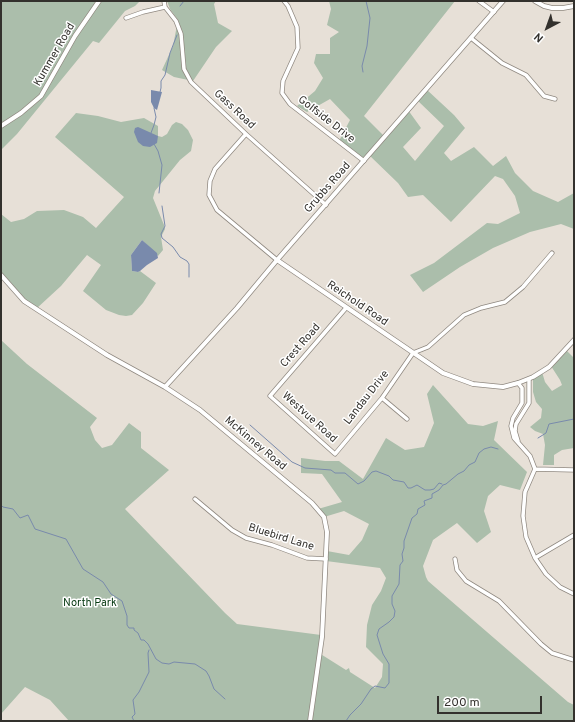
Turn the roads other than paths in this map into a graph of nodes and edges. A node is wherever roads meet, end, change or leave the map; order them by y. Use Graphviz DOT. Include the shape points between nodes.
graph roads {
  1 [pos="99,1"];
  2 [pos="164,1"];
  3 [pos="284,1"];
  4 [pos="479,1"];
  5 [pos="503,1"];
  6 [pos="534,1"];
  7 [pos="574,6"];
  8 [pos="165,8"];
  9 [pos="494,12"];
  10 [pos="126,18"];
  11 [pos="471,38"];
  12 [pos="556,99"];
  13 [pos="1,126"];
  14 [pos="246,134"];
  15 [pos="364,161"];
  16 [pos="326,205"];
  17 [pos="552,253"];
  18 [pos="276,260"];
  19 [pos="1,275"];
  20 [pos="346,308"];
  21 [pos="574,340"];
  22 [pos="413,353"];
  23 [pos="529,379"];
  24 [pos="518,383"];
  25 [pos="165,387"];
  26 [pos="270,396"];
  27 [pos="382,398"];
  28 [pos="407,419"];
  29 [pos="518,442"];
  30 [pos="335,454"];
  31 [pos="535,469"];
  32 [pos="574,470"];
  33 [pos="195,499"];
  34 [pos="574,535"];
  35 [pos="535,558"];
  36 [pos="455,559"];
  37 [pos="326,560"];
  38 [pos="574,594"];
  39 [pos="574,660"];
  40 [pos="310,721"];
  1 -- 13 [label="street, Kummer Road" via="40,96"];
  2 -- 8 [label="street, Gass Road"];
  3 -- 15 [label="street, Golfside Drive" via="297,27 298,48 283,81 282,93 290,104"];
  4 -- 9 [label="street"];
  5 -- 9 [label="street, Grubbs Road"];
  6 -- 7 [label="street" via="555,9"];
  8 -- 10 [label="street"];
  8 -- 14 [label="street, Gass Road" via="176,21 181,34 184,69 191,82"];
  9 -- 11 [label="street, Grubbs Road"];
  11 -- 12 [label="street" via="505,65 526,75 544,96"];
  11 -- 15 [label="street, Grubbs Road"];
  14 -- 16 [label="street, Gass Road"];
  14 -- 18 [label="street, Reichold Road" via="215,168 210,181 209,195 217,210"];
  15 -- 16 [label="street, Grubbs Road"];
  16 -- 18 [label="street, Grubbs Road"];
  17 -- 22 [label="street" via="523,287 505,302 464,316 428,347"];
  18 -- 20 [label="street, Reichold Road"];
  18 -- 25 [label="street, Grubbs Road" via="221,326"];
  19 -- 25 [label="street, McKinney Road" via="24,301 107,355"];
  20 -- 22 [label="street, Reichold Road"];
  20 -- 26 [label="street, Crest Road"];
  21 -- 23 [label="street, Reichold Road" via="549,367"];
  22 -- 24 [label="street, Reichold Road" via="444,373 473,384 503,387"];
  22 -- 27 [label="street, Landau Drive"];
  23 -- 24 [label="street, Reichold Road"];
  23 -- 29 [label="street" via="529,403 516,424"];
  24 -- 29 [label="street" via="522,388 522,402 511,426 514,438"];
  25 -- 37 [label="street, McKinney Road" via="200,410 312,503 324,517 327,532"];
  26 -- 30 [label="street, Westvue Road"];
  27 -- 28 [label="street"];
  27 -- 30 [label="street, Landau Drive"];
  29 -- 31 [label="street" via="530,456"];
  31 -- 32 [label="street"];
  31 -- 35 [label="street" via="525,492 523,516 526,537"];
  33 -- 37 [label="street, Bluebird Lane" via="242,536 307,558"];
  34 -- 35 [label="street"];
  35 -- 38 [label="street" via="546,574 560,587"];
  36 -- 39 [label="street" via="457,570 466,581 499,601 541,644 552,652"];
  37 -- 40 [label="street, McKinney Road" via="322,637"];
}
